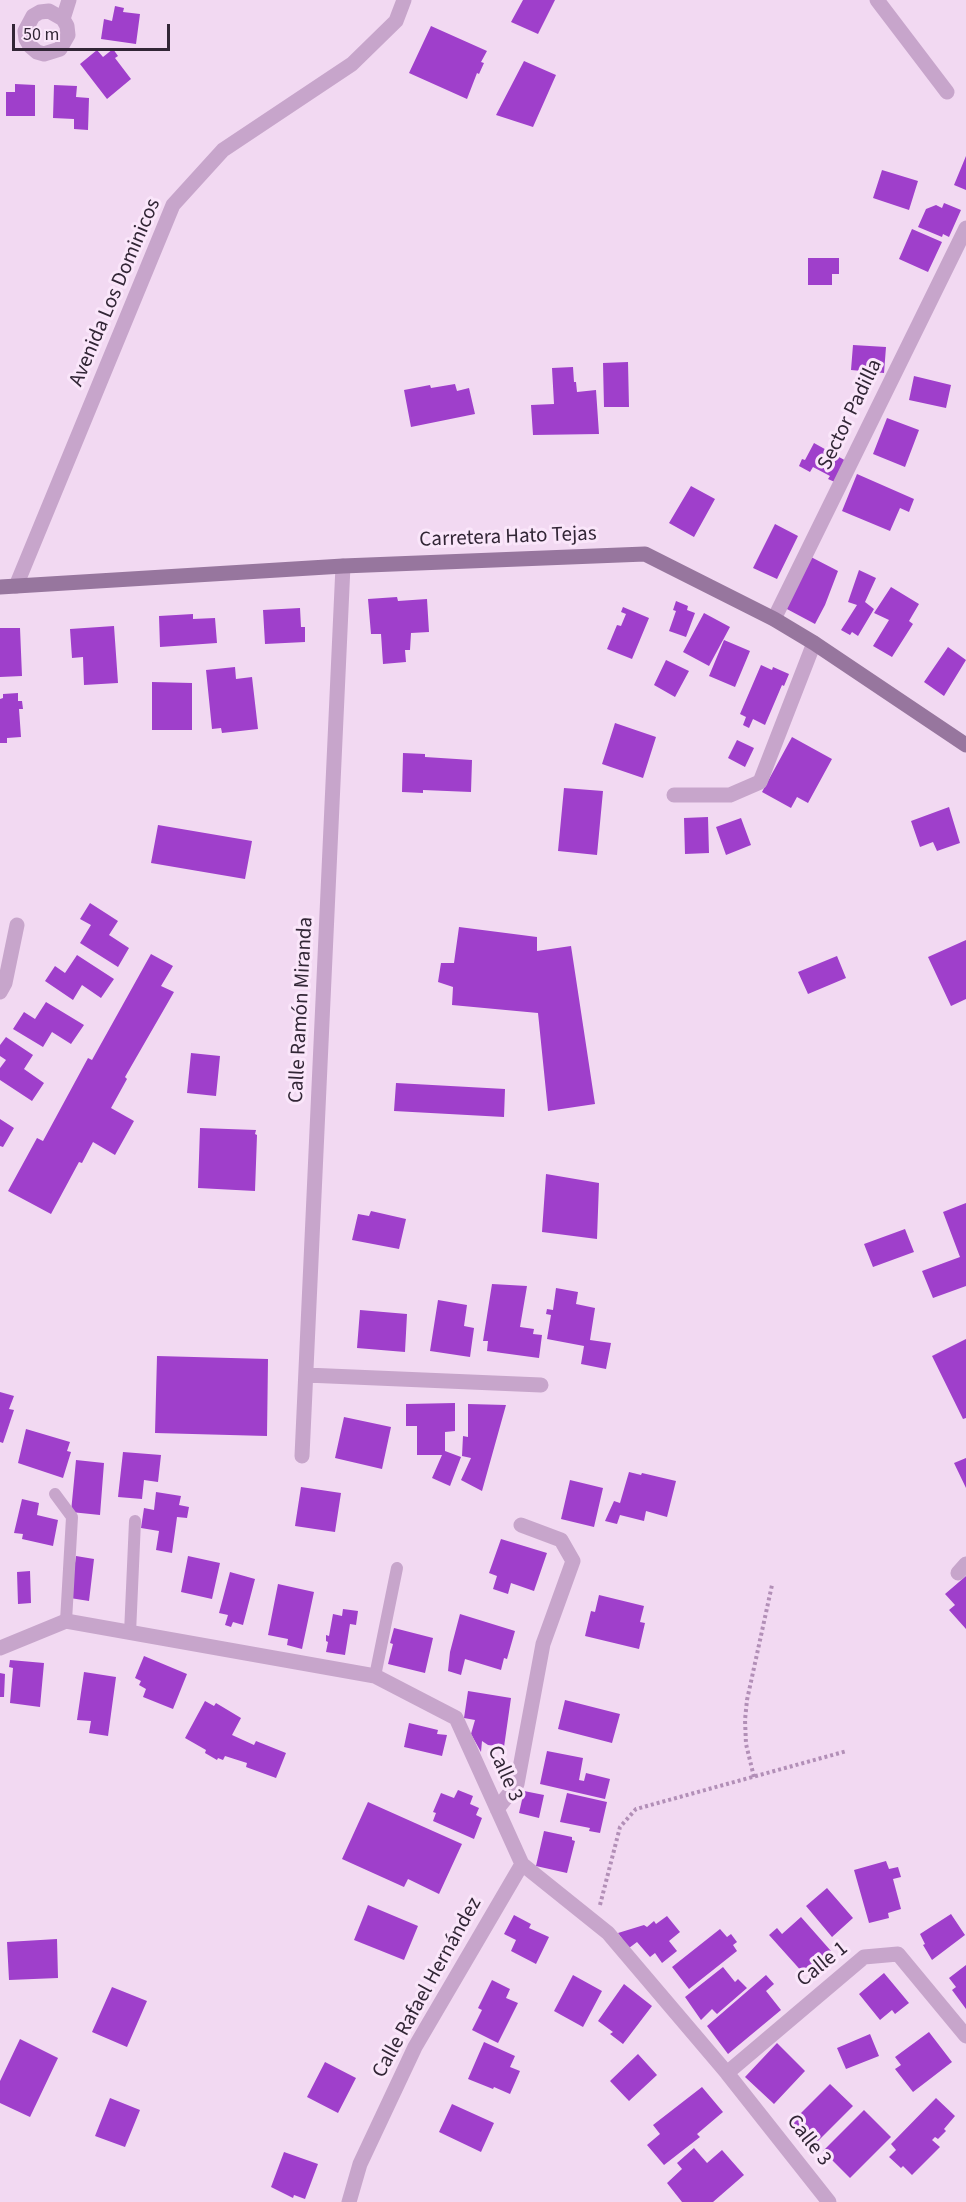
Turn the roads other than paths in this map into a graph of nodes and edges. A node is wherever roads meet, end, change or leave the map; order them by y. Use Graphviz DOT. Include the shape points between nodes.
graph roads {
  1 [pos="69,0"];
  2 [pos="404,0"];
  3 [pos="877,0"];
  4 [pos="63,19"];
  5 [pos="947,92"];
  6 [pos="966,228"];
  7 [pos="343,566"];
  8 [pos="16,586"];
  9 [pos="0,587"];
  10 [pos="774,619"];
  11 [pos="814,643"];
  12 [pos="966,745"];
  13 [pos="674,795"];
  14 [pos="17,925"];
  15 [pos="0,992"];
  16 [pos="306,1376"];
  17 [pos="541,1385"];
  18 [pos="302,1456"];
  19 [pos="55,1494"];
  20 [pos="135,1521"];
  21 [pos="521,1525"];
  22 [pos="397,1568"];
  23 [pos="66,1621"];
  24 [pos="130,1633"];
  25 [pos="0,1648"];
  26 [pos="375,1676"];
  27 [pos="497,1809"];
  28 [pos="522,1864"];
  29 [pos="966,2036"];
  30 [pos="727,2073"];
  31 [pos="349,2202"];
  32 [pos="829,2202"];
  1 -- 4 [label="street"];
  2 -- 8 [label="street, Avenida Los Dominicos" via="396,21 352,64 223,150 173,205"];
  3 -- 5 [label="street"];
  6 -- 10 [label="street, Sector Padilla"];
  7 -- 8 [label="street, Carretera Hato Tejas"];
  7 -- 10 [label="street, Carretera Hato Tejas" via="645,554"];
  7 -- 16 [label="street, Calle Ramón Miranda"];
  8 -- 9 [label="street, Carretera Hato Tejas"];
  10 -- 11 [label="street, Carretera Hato Tejas"];
  11 -- 12 [label="street, Carretera Hato Tejas"];
  11 -- 13 [label="street" via="760,782 730,795"];
  14 -- 15 [label="street"];
  16 -- 17 [label="street"];
  16 -- 18 [label="street, Calle Ramón Miranda"];
  19 -- 23 [label="lane" via="72,1517"];
  20 -- 24 [label="lane"];
  21 -- 27 [label="street" via="561,1539 573,1561 543,1644 517,1784"];
  22 -- 26 [label="lane"];
  23 -- 24 [label="street, Calle 3"];
  23 -- 25 [label="street"];
  24 -- 26 [label="street, Calle 3"];
  26 -- 27 [label="street, Calle 3" via="456,1718"];
  27 -- 28 [label="street, Calle 3"];
  28 -- 30 [label="street, Calle 3" via="608,1933"];
  28 -- 31 [label="street, Calle Rafael Hernández" via="415,2047 360,2164"];
  29 -- 30 [label="street, Calle 1" via="898,1954 864,1957"];
  30 -- 32 [label="street, Calle 3"];
}
